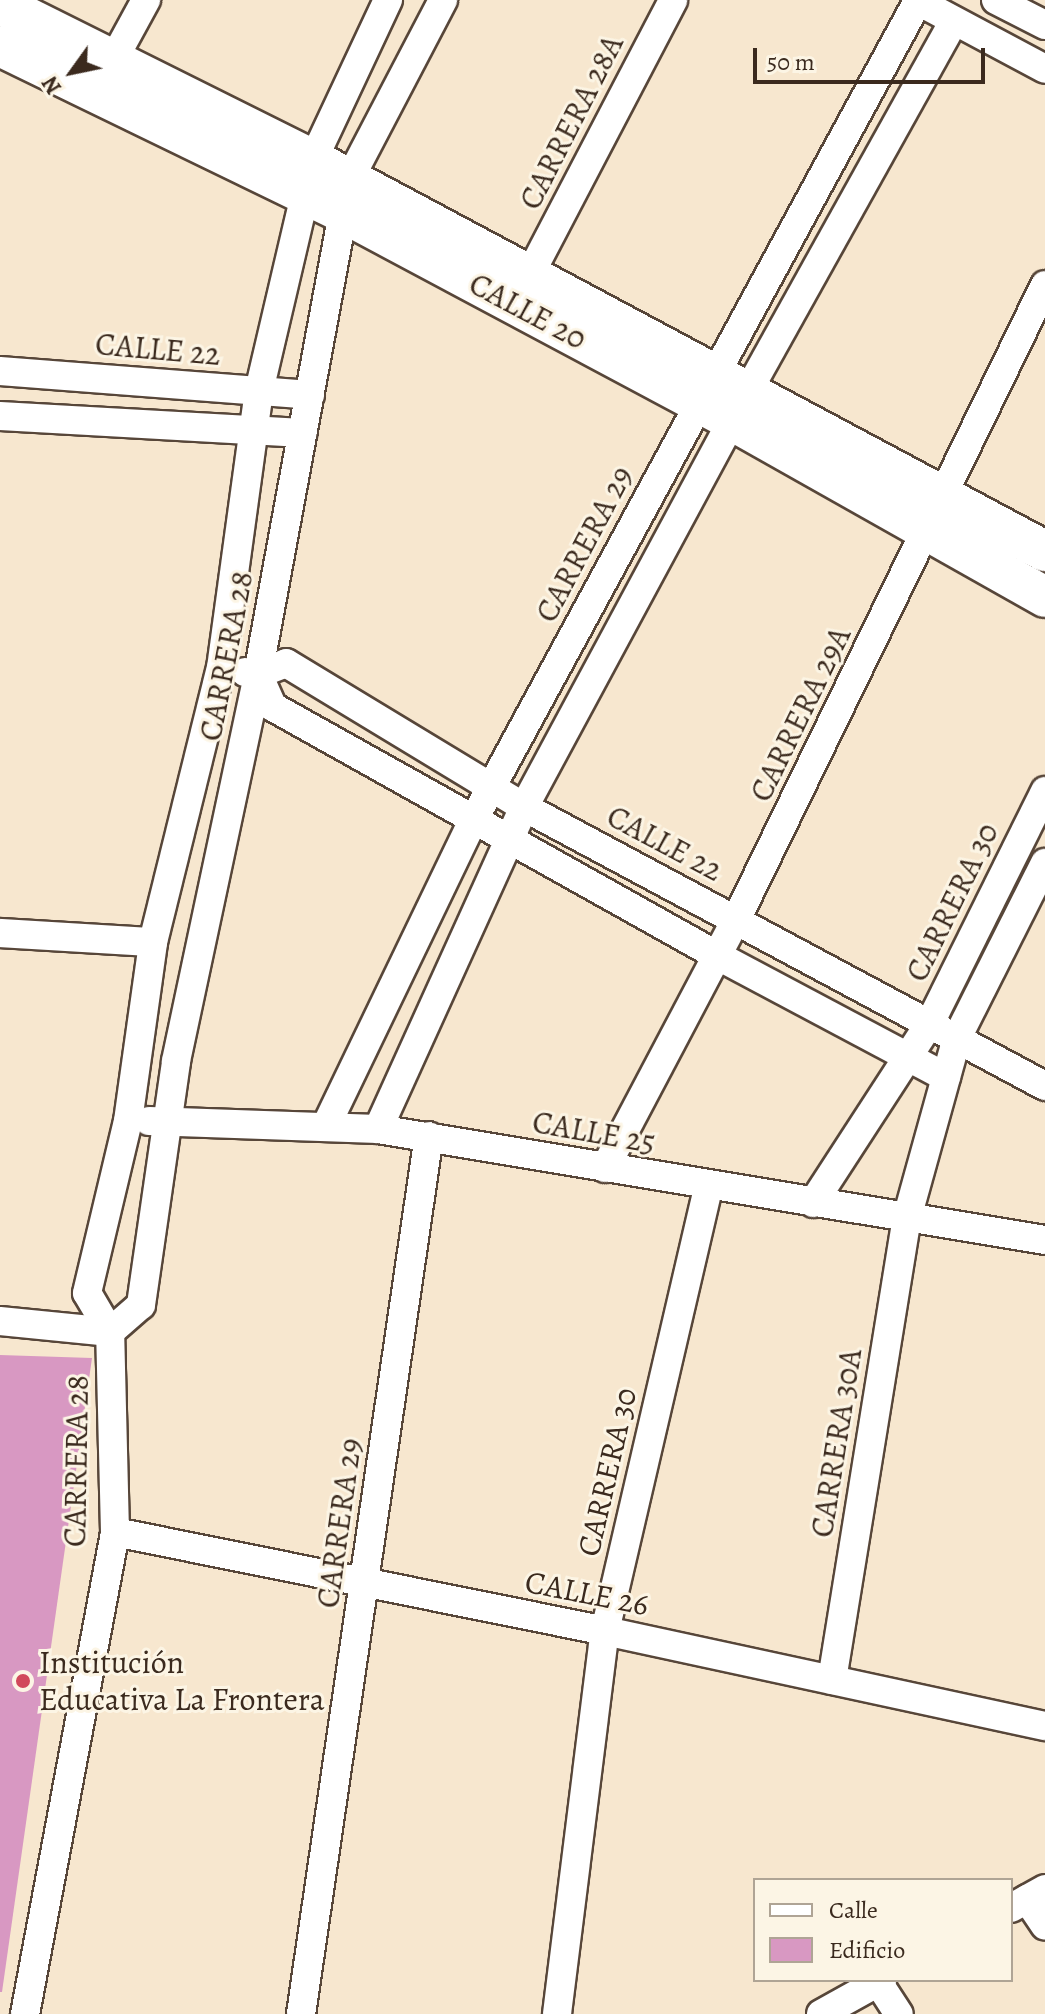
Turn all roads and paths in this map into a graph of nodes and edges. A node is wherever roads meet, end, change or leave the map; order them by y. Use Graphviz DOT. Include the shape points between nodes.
graph roads {
  1 [pos="146,0"];
  2 [pos="388,0"];
  3 [pos="443,0"];
  4 [pos="673,0"];
  5 [pos="917,0"];
  6 [pos="996,0"];
  7 [pos="0,4"];
  8 [pos="954,21"];
  9 [pos="1045,25"];
  10 [pos="0,46"];
  11 [pos="114,58"];
  12 [pos="1045,69"];
  13 [pos="96,93"];
  14 [pos="310,177"];
  15 [pos="346,196"];
  16 [pos="529,276"];
  17 [pos="1045,285"];
  18 [pos="0,371"];
  19 [pos="259,391"];
  20 [pos="310,395"];
  21 [pos="723,397"];
  22 [pos="0,416"];
  23 [pos="255,430"];
  24 [pos="303,433"];
  25 [pos="944,495"];
  26 [pos="927,531"];
  27 [pos="1045,551"];
  28 [pos="1045,597"];
  29 [pos="221,668"];
  30 [pos="258,674"];
  31 [pos="492,787"];
  32 [pos="1045,791"];
  33 [pos="524,807"];
  34 [pos="474,819"];
  35 [pos="509,839"];
  36 [pos="1045,863"];
  37 [pos="736,920"];
  38 [pos="0,933"];
  39 [pos="153,942"];
  40 [pos="718,956"];
  41 [pos="930,1023"];
  42 [pos="957,1038"];
  43 [pos="908,1056"];
  44 [pos="946,1077"];
  45 [pos="1045,1086"];
  46 [pos="128,1121"];
  47 [pos="166,1121"];
  48 [pos="326,1126"];
  49 [pos="378,1129"];
  50 [pos="429,1136"];
  51 [pos="605,1168"];
  52 [pos="708,1187"];
  53 [pos="813,1203"];
  54 [pos="907,1218"];
  55 [pos="1045,1240"];
  56 [pos="0,1321"];
  57 [pos="110,1332"];
  58 [pos="115,1532"];
  59 [pos="365,1584"];
  60 [pos="605,1631"];
  61 [pos="832,1680"];
  62 [pos="1045,1726"];
  63 [pos="1028,1899"];
  64 [pos="1045,1926"];
  65 [pos="878,1982"];
  66 [pos="881,1982"];
  67 [pos="25,2014"];
  68 [pos="301,2014"];
  69 [pos="557,2014"];
  70 [pos="821,2014"];
  71 [pos="899,2014"];
  1 -- 11 [label="street"];
  2 -- 14 [label="street, CARRERA 28"];
  3 -- 15 [label="street, CARRERA 28"];
  4 -- 16 [label="street, CARRERA 28A"];
  5 -- 8 [label="street"];
  5 -- 21 [label="street, CARRERA 29"];
  6 -- 9 [label="street"];
  7 -- 11 [label="street, CALLE 20"];
  8 -- 12 [label="street"];
  8 -- 21 [label="street, CARRERA 29"];
  10 -- 13 [label="street, CALLE 20"];
  11 -- 13 [label="street"];
  11 -- 14 [label="street, CALLE 20"];
  13 -- 14 [label="street, CALLE 20"];
  14 -- 15 [label="street, CALLE 20"];
  14 -- 19 [label="street, CARRERA 28"];
  15 -- 16 [label="street, CALLE 20"];
  15 -- 20 [label="street, CARRERA 28"];
  15 -- 21 [label="street, CALLE 20"];
  16 -- 21 [label="street, CALLE 20"];
  17 -- 25 [label="street, CARRERA 29A"];
  18 -- 19 [label="street, CALLE 22"];
  19 -- 20 [label="street, CALLE 22"];
  19 -- 23 [label="street, CARRERA 28"];
  20 -- 24 [label="street, CARRERA 28"];
  21 -- 25 [label="street, CALLE 20"];
  21 -- 26 [label="street, CALLE 20"];
  21 -- 31 [label="street, CARRERA 29"];
  21 -- 33 [label="street, CARRERA 29"];
  22 -- 23 [label="street"];
  23 -- 24 [label="street"];
  23 -- 29 [label="street, CARRERA 28"];
  24 -- 30 [label="street, CARRERA 28"];
  25 -- 26 [label="street, CARRERA 29A"];
  25 -- 27 [label="street, CALLE 20"];
  26 -- 28 [label="street, CALLE 20"];
  26 -- 37 [label="street, CARRERA 29A"];
  29 -- 30 [label="street, CALLE 22"];
  29 -- 39 [label="street, CARRERA 28"];
  30 -- 31 [label="street, CALLE 22" via="286,663"];
  30 -- 34 [label="street" via="273,707"];
  30 -- 47 [label="street, CARRERA 28"];
  31 -- 33 [label="street, CALLE 22"];
  31 -- 34 [label="street, CARRERA 29"];
  32 -- 41 [label="street, CARRERA 30"];
  33 -- 35 [label="street, CARRERA 29"];
  33 -- 37 [label="street, CALLE 22"];
  34 -- 35 [label="street"];
  34 -- 48 [label="street, CARRERA 29"];
  35 -- 40 [label="street"];
  35 -- 49 [label="street, CARRERA 29"];
  36 -- 42 [label="street, CARRERA 30"];
  37 -- 40 [label="street, CARRERA 29A"];
  37 -- 41 [label="street, CALLE 22"];
  38 -- 39 [label="street"];
  39 -- 46 [label="street, CARRERA 28"];
  40 -- 43 [label="street"];
  40 -- 51 [label="street, CARRERA 29A"];
  41 -- 42 [label="street, CALLE 22"];
  41 -- 43 [label="street, CARRERA 30"];
  42 -- 44 [label="street, CARRERA 30"];
  42 -- 45 [label="street, CALLE 22"];
  43 -- 44 [label="street"];
  43 -- 53 [label="street, CARRERA 30"];
  44 -- 54 [label="street, CARRERA 30"];
  46 -- 47 [label="street, CALLE 25"];
  46 -- 57 [label="street, CARRERA 28" via="87,1293"];
  47 -- 48 [label="street, CALLE 25"];
  47 -- 57 [label="street, CARRERA 28" via="141,1305"];
  48 -- 49 [label="street, CALLE 25"];
  49 -- 50 [label="street, CALLE 25"];
  50 -- 51 [label="street, CALLE 25"];
  50 -- 59 [label="street, CARRERA 29"];
  51 -- 52 [label="street, CALLE 25"];
  52 -- 53 [label="street, CALLE 25"];
  52 -- 60 [label="street, CARRERA 30"];
  53 -- 54 [label="street, CALLE 25"];
  54 -- 55 [label="street, CALLE 25"];
  54 -- 61 [label="street, CARRERA 30A"];
  56 -- 57 [label="street"];
  57 -- 58 [label="street, CARRERA 28"];
  58 -- 59 [label="street, CALLE 26"];
  58 -- 67 [label="street, CARRERA 28"];
  59 -- 60 [label="street, CALLE 26"];
  59 -- 68 [label="street, CARRERA 29"];
  60 -- 61 [label="street, CALLE 26"];
  60 -- 69 [label="street, CARRERA 30"];
  61 -- 62 [label="street, CALLE 26"];
  63 -- 64 [label="street"];
  65 -- 70 [label="street"];
  66 -- 71 [label="street"];
}
